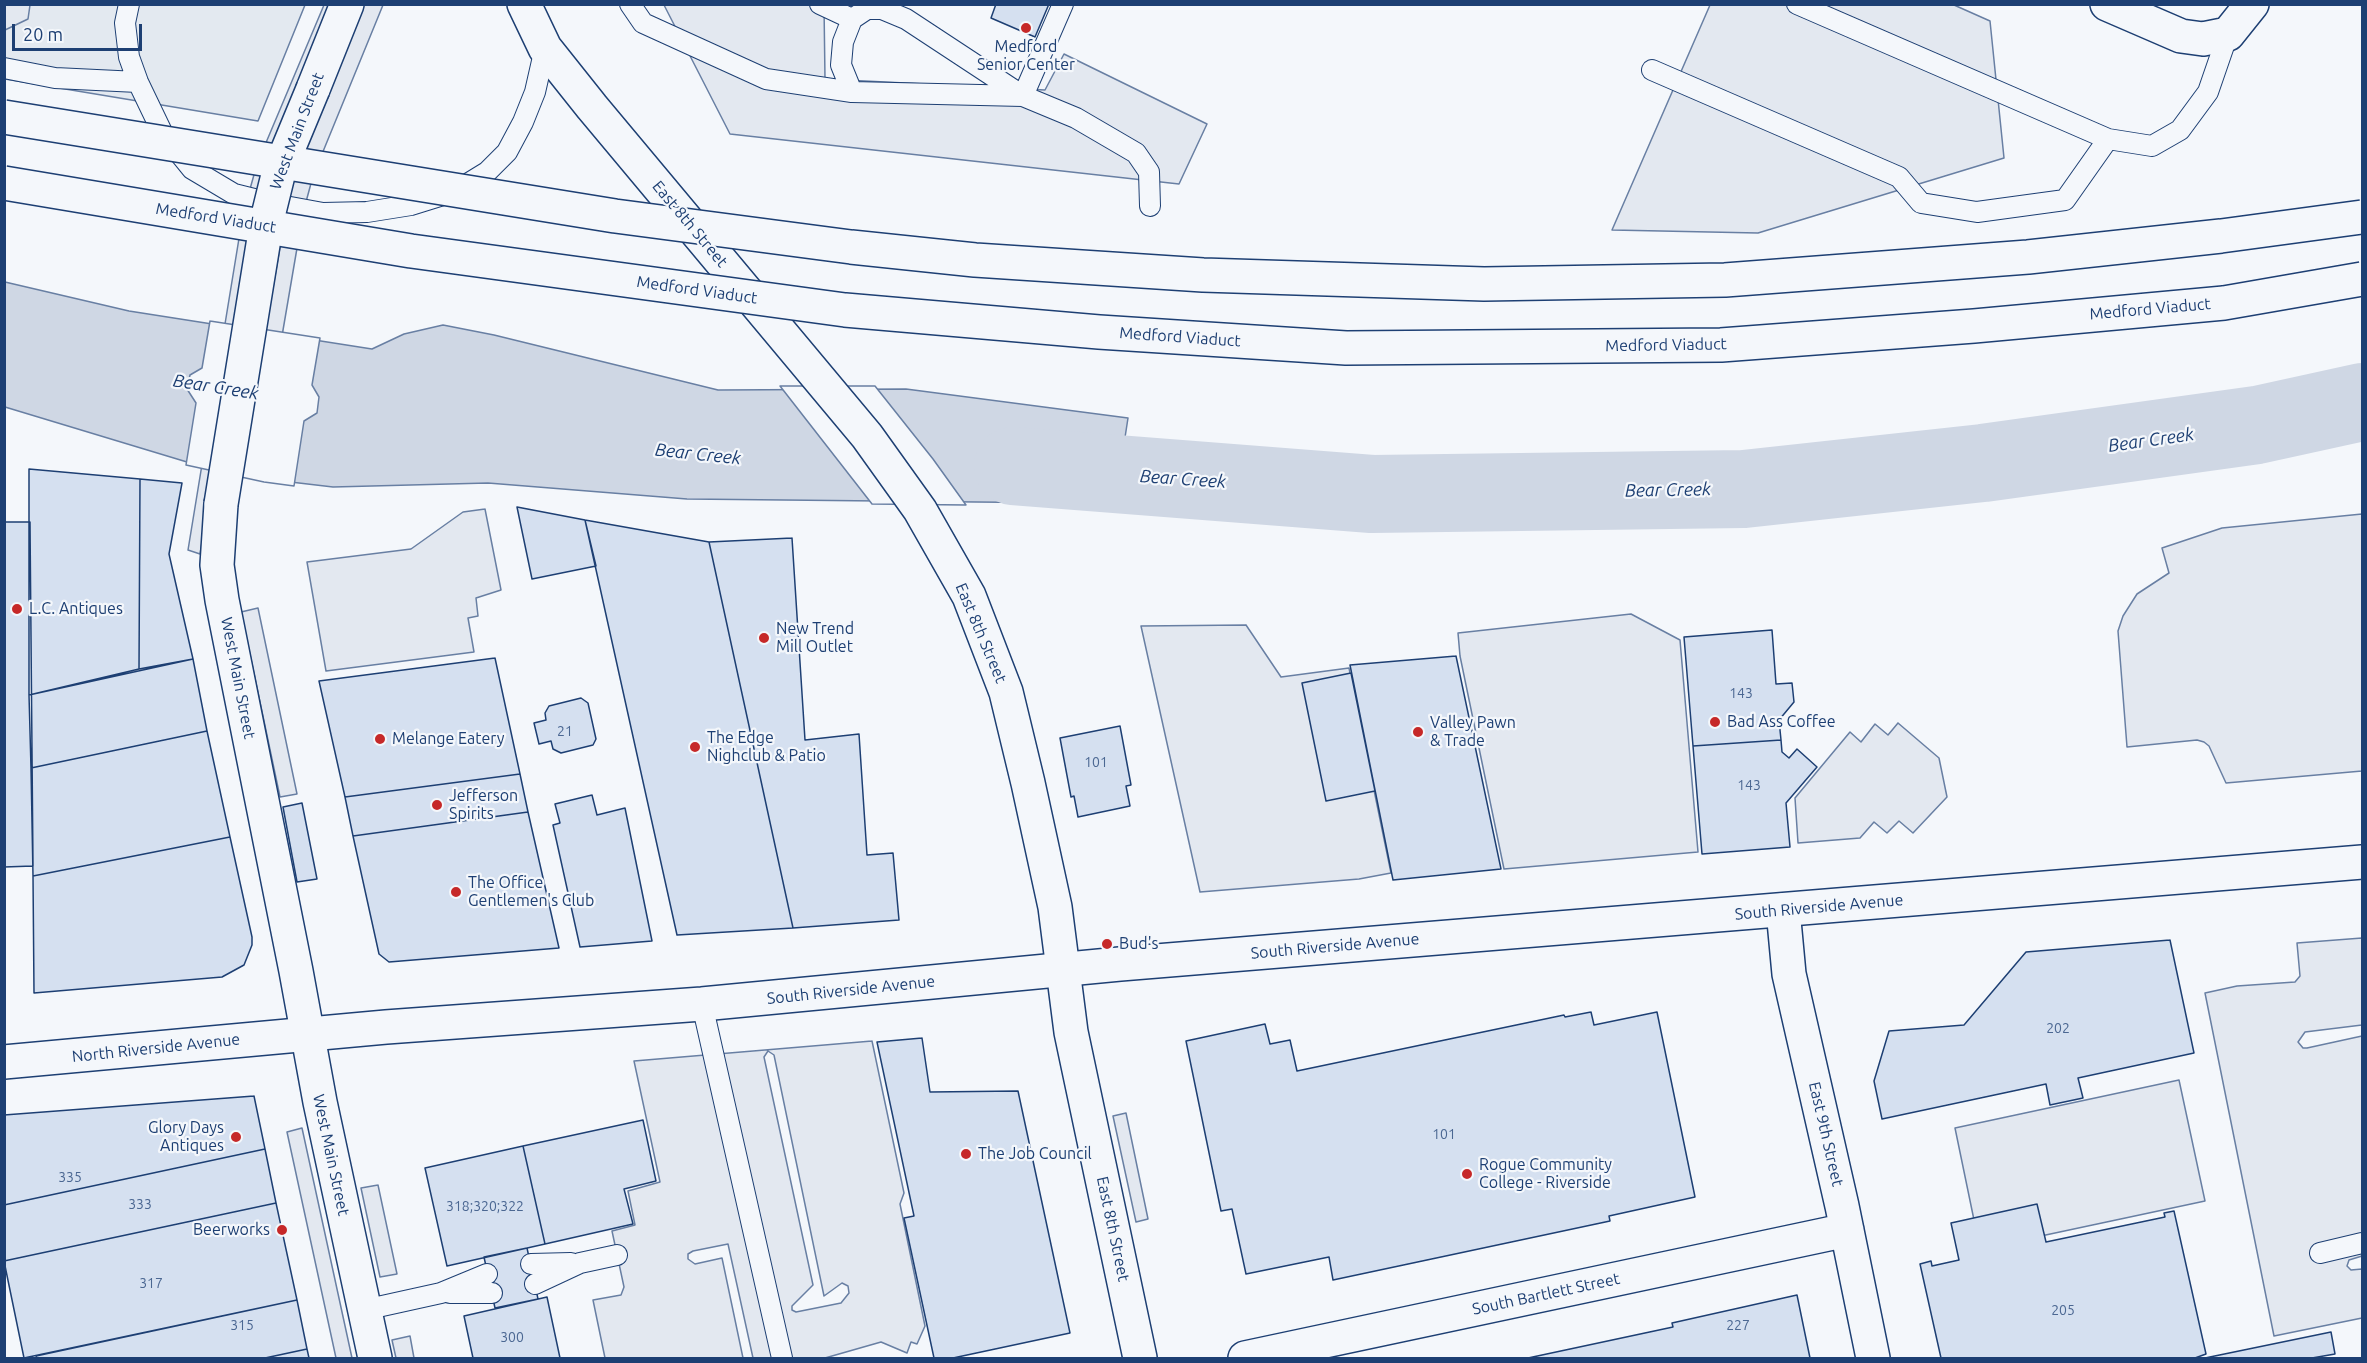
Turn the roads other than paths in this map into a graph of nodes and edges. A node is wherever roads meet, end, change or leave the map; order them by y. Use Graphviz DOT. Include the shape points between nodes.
graph roads {
  1 [pos="129,4"];
  2 [pos="347,4"];
  3 [pos="524,4"];
  4 [pos="630,4"];
  5 [pos="820,4"];
  6 [pos="1064,4"];
  7 [pos="1797,4"];
  8 [pos="2107,4"];
  9 [pos="2252,4"];
  10 [pos="852,19"];
  11 [pos="2228,34"];
  12 [pos="545,48"];
  13 [pos="4,68"];
  14 [pos="1652,69"];
  15 [pos="138,81"];
  16 [pos="852,92"];
  17 [pos="1023,96"];
  18 [pos="4,117"];
  19 [pos="2108,139"];
  20 [pos="4,183"];
  21 [pos="1150,206"];
  22 [pos="2362,217"];
  23 [pos="2362,279"];
  24 [pos="2362,862"];
  25 [pos="1783,910"];
  26 [pos="1063,969"];
  27 [pos="702,1004"];
  28 [pos="308,1034"];
  29 [pos="4,1062"];
  30 [pos="1846,1230"];
  31 [pos="2362,1243"];
  32 [pos="2320,1253"];
  33 [pos="617,1255"];
  34 [pos="580,1263"];
  35 [pos="531,1264"];
  36 [pos="487,1274"];
  37 [pos="535,1284"];
  38 [pos="441,1293"];
  39 [pos="492,1293"];
  40 [pos="364,1310"];
  41 [pos="375,1359"];
  42 [pos="782,1359"];
  43 [pos="1140,1359"];
  44 [pos="1245,1359"];
  45 [pos="1873,1359"];
  1 -- 15 [label="lane" via="124,23 129,57"];
  2 -- 28 [label="main road, West Main Street, bridge" via="279,171 267,220 221,504 217,565"];
  3 -- 12 [label="main road, East 8th Street"];
  4 -- 16 [label="lane" via="643,23 766,80"];
  5 -- 10 [label="lane"];
  6 -- 17 [label="lane"];
  7 -- 19 [label="lane"];
  8 -- 11 [label="main road" via="2181,36 2204,39"];
  9 -- 11 [label="main road"];
  10 -- 16 [label="lane" via="843,42 841,65"];
  10 -- 17 [label="lane" via="867,9 882,9 906,20"];
  11 -- 19 [label="lane" via="2208,92 2180,130 2152,146"];
  12 -- 15 [label="lane" via="524,122 507,152 487,172 456,191 411,205 367,212 323,213 234,194 192,169 162,132"];
  12 -- 26 [label="main road, East 8th Street" via="867,436 920,510 969,596 1006,692 1055,907"];
  13 -- 15 [label="lane" via="55,78"];
  14 -- 19 [label="lane" via="1899,177 1921,203 1977,212 2065,200"];
  16 -- 17 [label="lane"];
  17 -- 21 [label="lane" via="1076,118 1136,153 1149,172"];
  18 -- 22 [label="main road, bridge" via="638,219 851,247 1203,275 1484,284 1725,279 2028,257"];
  20 -- 23 [label="main road, Medford Viaduct, bridge" via="411,251 845,310 1346,348 1721,345 2224,303"];
  24 -- 25 [label="main road, South Riverside Avenue"];
  25 -- 26 [label="main road, South Riverside Avenue"];
  25 -- 30 [label="main road, East 9th Street" via="1789,974"];
  26 -- 27 [label="main road, South Riverside Avenue"];
  26 -- 43 [label="main road, East 8th Street" via="1071,1032"];
  27 -- 28 [label="main road, South Riverside Avenue"];
  27 -- 42 [label="lane"];
  28 -- 29 [label="main road, North Riverside Avenue"];
  28 -- 40 [label="main road, West Main Street"];
  30 -- 44 [label="main road, South Bartlett Street"];
  30 -- 45 [label="main road, East 9th Street"];
  31 -- 32 [label="lane"];
  33 -- 34 [label="lane"];
  34 -- 35 [label="lane"];
  34 -- 37 [label="lane"];
  36 -- 38 [label="lane"];
  38 -- 39 [label="lane"];
  38 -- 40 [label="lane"];
  40 -- 41 [label="main road, West Main Street"];
}
